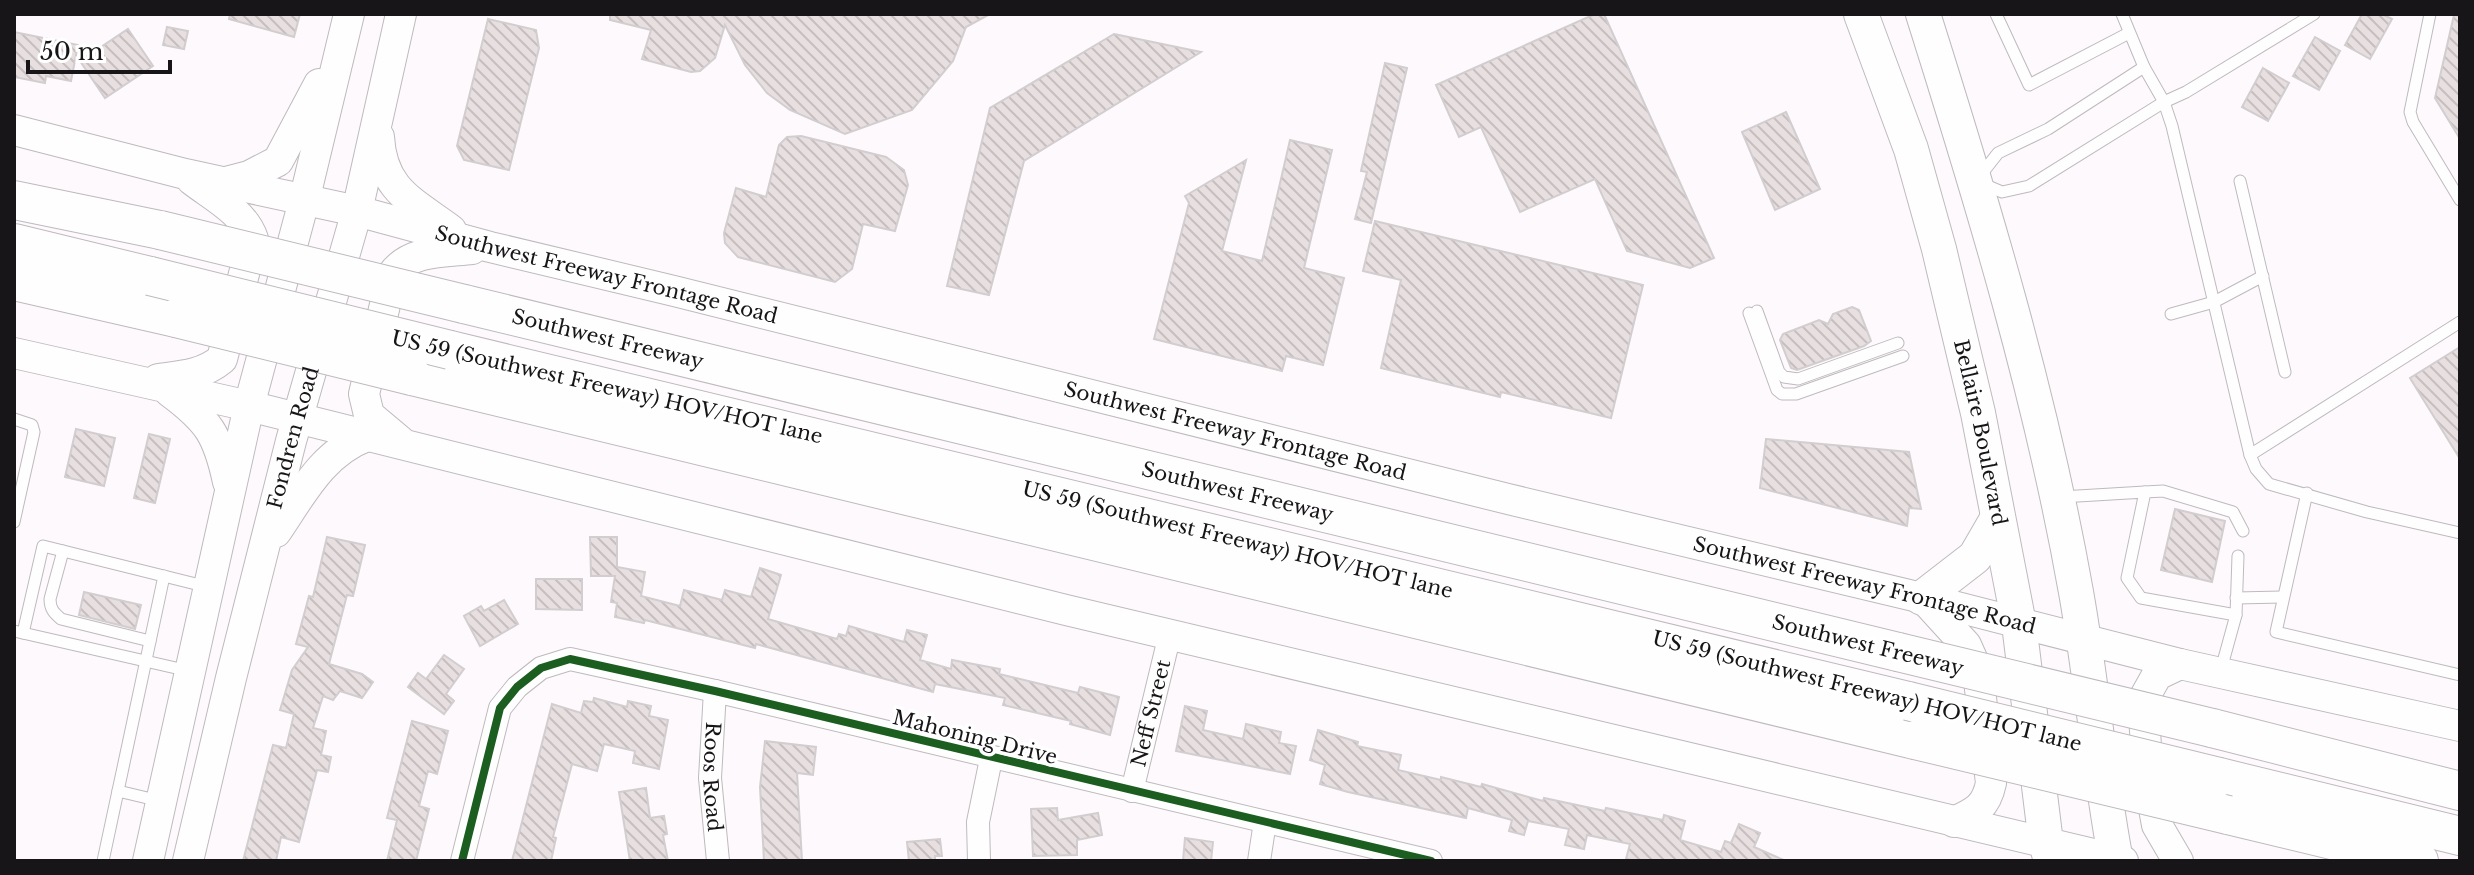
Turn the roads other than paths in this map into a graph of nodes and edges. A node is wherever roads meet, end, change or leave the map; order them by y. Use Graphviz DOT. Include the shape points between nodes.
graph roads {
  1 [pos="401,14"];
  2 [pos="1861,14"];
  3 [pos="1923,14"];
  4 [pos="1996,14"];
  5 [pos="2122,14"];
  6 [pos="2314,14"];
  7 [pos="2430,14"];
  8 [pos="348,21"];
  9 [pos="2129,33"];
  10 [pos="2144,67"];
  11 [pos="2164,102"];
  12 [pos="378,115"];
  13 [pos="14,130"];
  14 [pos="185,174"];
  15 [pos="1976,181"];
  16 [pos="2240,181"];
  17 [pos="224,183"];
  18 [pos="14,200"];
  19 [pos="2460,200"];
  20 [pos="304,201"];
  21 [pos="357,211"];
  22 [pos="14,243"];
  23 [pos="477,244"];
  24 [pos="2263,276"];
  25 [pos="14,281"];
  26 [pos="14,288"];
  27 [pos="66,293"];
  28 [pos="2214,302"];
  29 [pos="2171,314"];
  30 [pos="2460,322"];
  31 [pos="1898,343"];
  32 [pos="14,353"];
  33 [pos="1903,356"];
  34 [pos="2285,372"];
  35 [pos="136,382"];
  36 [pos="165,388"];
  37 [pos="249,406"];
  38 [pos="298,418"];
  39 [pos="14,419"];
  40 [pos="367,436"];
  41 [pos="407,447"];
  42 [pos="2250,455"];
  43 [pos="230,490"];
  44 [pos="2145,492"];
  45 [pos="2307,493"];
  46 [pos="2056,498"];
  47 [pos="1997,519"];
  48 [pos="14,522"];
  49 [pos="2243,531"];
  50 [pos="2460,533"];
  51 [pos="264,550"];
  52 [pos="63,551"];
  53 [pos="2238,556"];
  54 [pos="164,576"];
  55 [pos="208,587"];
  56 [pos="2282,597"];
  57 [pos="1922,598"];
  58 [pos="2236,598"];
  59 [pos="2236,615"];
  60 [pos="2019,624"];
  61 [pos="18,632"];
  62 [pos="1170,634"];
  63 [pos="2083,638"];
  64 [pos="150,641"];
  65 [pos="145,660"];
  66 [pos="2180,664"];
  67 [pos="190,671"];
  68 [pos="2220,673"];
  69 [pos="2460,675"];
  70 [pos="231,678"];
  71 [pos="715,691"];
  72 [pos="2460,726"];
  73 [pos="991,759"];
  74 [pos="118,791"];
  75 [pos="1132,791"];
  76 [pos="2460,791"];
  77 [pos="161,801"];
  78 [pos="1265,822"];
  79 [pos="1954,822"];
  80 [pos="2460,836"];
  81 [pos="2048,852"];
  82 [pos="2118,860"];
  83 [pos="103,861"];
  84 [pos="148,861"];
  85 [pos="188,861"];
  86 [pos="462,861"];
  87 [pos="718,861"];
  88 [pos="979,861"];
  89 [pos="1259,861"];
  90 [pos="1431,861"];
  91 [pos="2178,861"];
  92 [pos="2419,861"];
  1 -- 12 [label="main road, Fondren Road"];
  2 -- 47 [label="main road, Bellaire Boulevard" via="1911,149 1939,249"];
  3 -- 15 [label="main road"];
  4 -- 9 [label="lane" via="2029,85"];
  5 -- 9 [label="lane"];
  6 -- 11 [label="lane"];
  7 -- 19 [label="lane" via="2410,112"];
  8 -- 17 [label="main road" via="285,153 264,170"];
  8 -- 20 [label="main road"];
  9 -- 10 [label="lane"];
  10 -- 11 [label="lane"];
  10 -- 15 [label="lane" via="2048,129 1998,153"];
  11 -- 15 [label="lane" via="2029,186 2002,192"];
  11 -- 28 [label="lane"];
  12 -- 21 [label="main road, Fondren Road"];
  12 -- 23 [label="main road" via="380,159 395,187"];
  13 -- 14 [label="main road, Southwest Freeway Frontage Road"];
  14 -- 17 [label="main road, Southwest Freeway Frontage Road"];
  14 -- 35 [label="main road" via="239,216 253,239 222,359 199,373"];
  15 -- 46 [label="main road"];
  16 -- 24 [label="lane"];
  17 -- 20 [label="main road, Southwest Freeway Frontage Road"];
  18 -- 76 [label="highway, Southwest Freeway, bridge" via="160,230"];
  20 -- 21 [label="main road, Southwest Freeway Frontage Road"];
  20 -- 37 [label="main road"];
  21 -- 23 [label="main road, Southwest Freeway Frontage Road"];
  21 -- 38 [label="main road, Fondren Road"];
  22 -- 80 [label="highway, US 59 (Southwest Freeway) HOV/HOT lane, bridge"];
  23 -- 41 [label="main road" via="422,256 399,265 392,275 365,406 377,424"];
  23 -- 57 [label="main road, Southwest Freeway Frontage Road"];
  24 -- 28 [label="lane"];
  24 -- 34 [label="lane"];
  25 -- 27 [label="highway"];
  26 -- 27 [label="highway"];
  27 -- 92 [label="highway, bridge"];
  28 -- 29 [label="lane"];
  28 -- 42 [label="lane"];
  30 -- 42 [label="lane"];
  31 -- 33 [label="lane" via="1792,379 1779,372 1753,312 1782,394 1796,394"];
  32 -- 35 [label="main road"];
  35 -- 36 [label="main road"];
  36 -- 37 [label="main road"];
  36 -- 43 [label="main road" via="192,408 216,438"];
  37 -- 38 [label="main road"];
  37 -- 43 [label="main road"];
  38 -- 40 [label="main road"];
  38 -- 51 [label="main road, Fondren Road"];
  39 -- 48 [label="lane" via="32,425 34,432"];
  40 -- 41 [label="main road"];
  40 -- 51 [label="main road" via="323,464"];
  41 -- 62 [label="main road"];
  42 -- 45 [label="lane" via="2269,484"];
  43 -- 55 [label="main road"];
  44 -- 46 [label="lane"];
  44 -- 49 [label="lane" via="2163,491 2233,512"];
  44 -- 59 [label="lane" via="2127,578 2141,598"];
  45 -- 50 [label="lane"];
  45 -- 56 [label="lane"];
  46 -- 63 [label="main road"];
  47 -- 57 [label="main road" via="1975,557"];
  47 -- 60 [label="main road, Bellaire Boulevard"];
  51 -- 70 [label="main road, Fondren Road"];
  52 -- 54 [label="lane"];
  52 -- 61 [label="lane" via="43,546"];
  52 -- 64 [label="lane" via="50,599 55,614"];
  53 -- 58 [label="lane"];
  54 -- 55 [label="lane"];
  54 -- 64 [label="lane"];
  55 -- 67 [label="main road"];
  56 -- 58 [label="lane"];
  56 -- 69 [label="lane" via="2276,632"];
  57 -- 60 [label="main road, Southwest Freeway Frontage Road"];
  57 -- 79 [label="main road" via="1966,645 1978,672 1991,783 1978,811"];
  58 -- 59 [label="lane"];
  59 -- 68 [label="lane"];
  60 -- 63 [label="main road, Southwest Freeway Frontage Road"];
  60 -- 81 [label="main road, Bellaire Boulevard"];
  61 -- 65 [label="lane"];
  62 -- 75 [label="street, Neff Street"];
  62 -- 79 [label="main road"];
  63 -- 66 [label="main road, Southwest Freeway Frontage Road"];
  63 -- 82 [label="main road"];
  64 -- 65 [label="lane"];
  65 -- 67 [label="lane"];
  65 -- 74 [label="lane"];
  66 -- 68 [label="main road, Southwest Freeway Frontage Road"];
  66 -- 91 [label="main road" via="2157,675 2143,700 2157,825"];
  67 -- 70 [label="main road"];
  67 -- 77 [label="main road"];
  68 -- 72 [label="main road, Southwest Freeway Frontage Road"];
  70 -- 85 [label="main road, Fondren Road"];
  71 -- 73 [label="street, Mahoning Drive"];
  71 -- 86 [label="street, Mahoning Drive" via="570,659 541,668 500,708"];
  71 -- 87 [label="street, Roos Road" via="710,778"];
  73 -- 75 [label="street, Mahoning Drive"];
  73 -- 88 [label="street" via="978,822"];
  74 -- 77 [label="lane"];
  74 -- 83 [label="lane"];
  75 -- 78 [label="street, Mahoning Drive"];
  77 -- 84 [label="main road"];
  78 -- 89 [label="street"];
  78 -- 90 [label="street, Mahoning Drive"];
  79 -- 81 [label="main road"];
  81 -- 82 [label="main road"];
}
